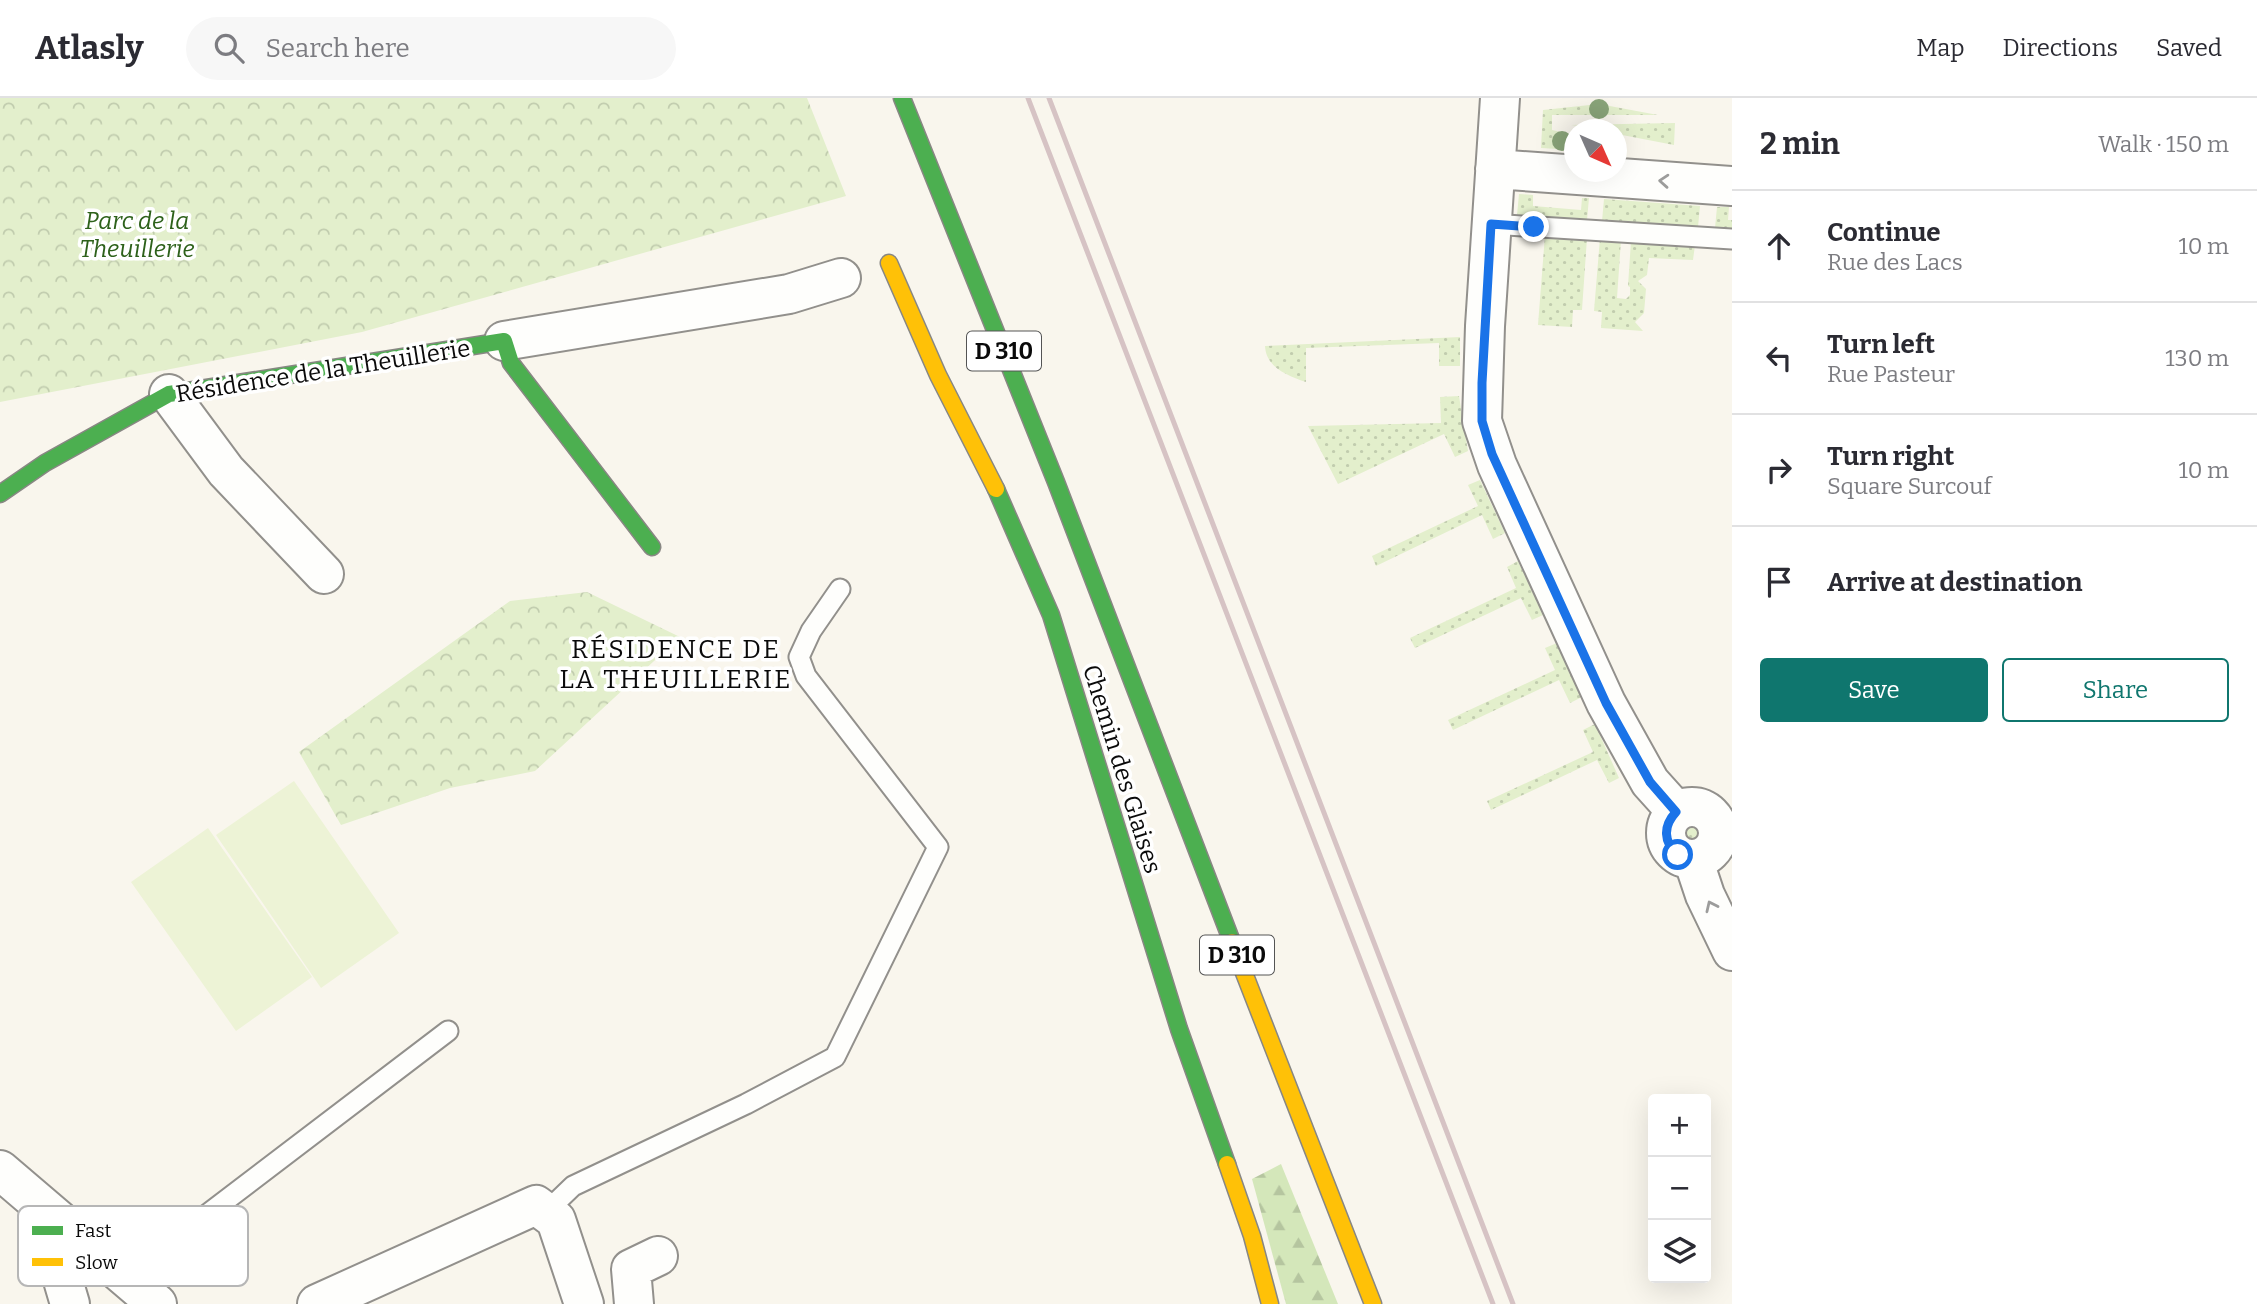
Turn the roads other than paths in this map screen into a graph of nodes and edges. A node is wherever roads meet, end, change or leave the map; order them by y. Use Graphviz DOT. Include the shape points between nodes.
graph roads {
  1 [pos="902,98"];
  2 [pos="1500,98"];
  3 [pos="1496,169"];
  4 [pos="1732,186"];
  5 [pos="1491,224"];
  6 [pos="1732,239"];
  7 [pos="889,263"];
  8 [pos="841,278"];
  9 [pos="505,341"];
  10 [pos="169,394"];
  11 [pos="0,494"];
  12 [pos="652,547"];
  13 [pos="324,575"];
  14 [pos="839,589"];
  15 [pos="1676,812"];
  16 [pos="1724,823"];
  17 [pos="1693,859"];
  18 [pos="1732,951"];
  19 [pos="448,1031"];
  20 [pos="0,1170"];
  21 [pos="39,1206"];
  22 [pos="219,1206"];
  23 [pos="541,1209"];
  24 [pos="658,1256"];
  25 [pos="65,1286"];
  26 [pos="135,1286"];
  27 [pos="70,1304"];
  28 [pos="157,1304"];
  29 [pos="317,1304"];
  30 [pos="584,1304"];
  31 [pos="634,1304"];
  32 [pos="1270,1304"];
  33 [pos="1373,1304"];
  1 -- 33 [label="street, D 310" via="1056,482"];
  2 -- 3 [label="street"];
  4 -- 3 [label="street, one-way"];
  3 -- 5 [label="street"];
  5 -- 6 [label="lane"];
  5 -- 15 [label="street" via="1482,421 1492,454 1606,703 1650,782"];
  7 -- 32 [label="street, Chemin des Glaises" via="938,375 1003,500 1051,615"];
  8 -- 9 [label="street, Résidence de la Theuillerie" via="789,294"];
  9 -- 10 [label="street, Résidence de la Theuillerie"];
  9 -- 12 [label="street, Résidence de la Theuillerie" via="511,363"];
  10 -- 11 [label="street, Résidence de la Theuillerie" via="45,463"];
  10 -- 13 [label="street" via="226,471"];
  14 -- 23 [label="lane" via="799,657 806,676 938,847 835,1058 573,1185"];
  15 -- 16 [label="street" via="1692,807"];
  15 -- 17 [label="street" via="1667,825 1667,842 1678,855"];
  16 -- 17 [label="street" via="1713,848"];
  18 -- 17 [label="street, one-way"];
  19 -- 22 [label="lane"];
  20 -- 21 [label="street"];
  23 -- 29 [label="street"];
  23 -- 30 [label="street" via="556,1220"];
  24 -- 31 [label="street" via="631,1269"];
  25 -- 27 [label="street"];
  26 -- 28 [label="street"];
}
